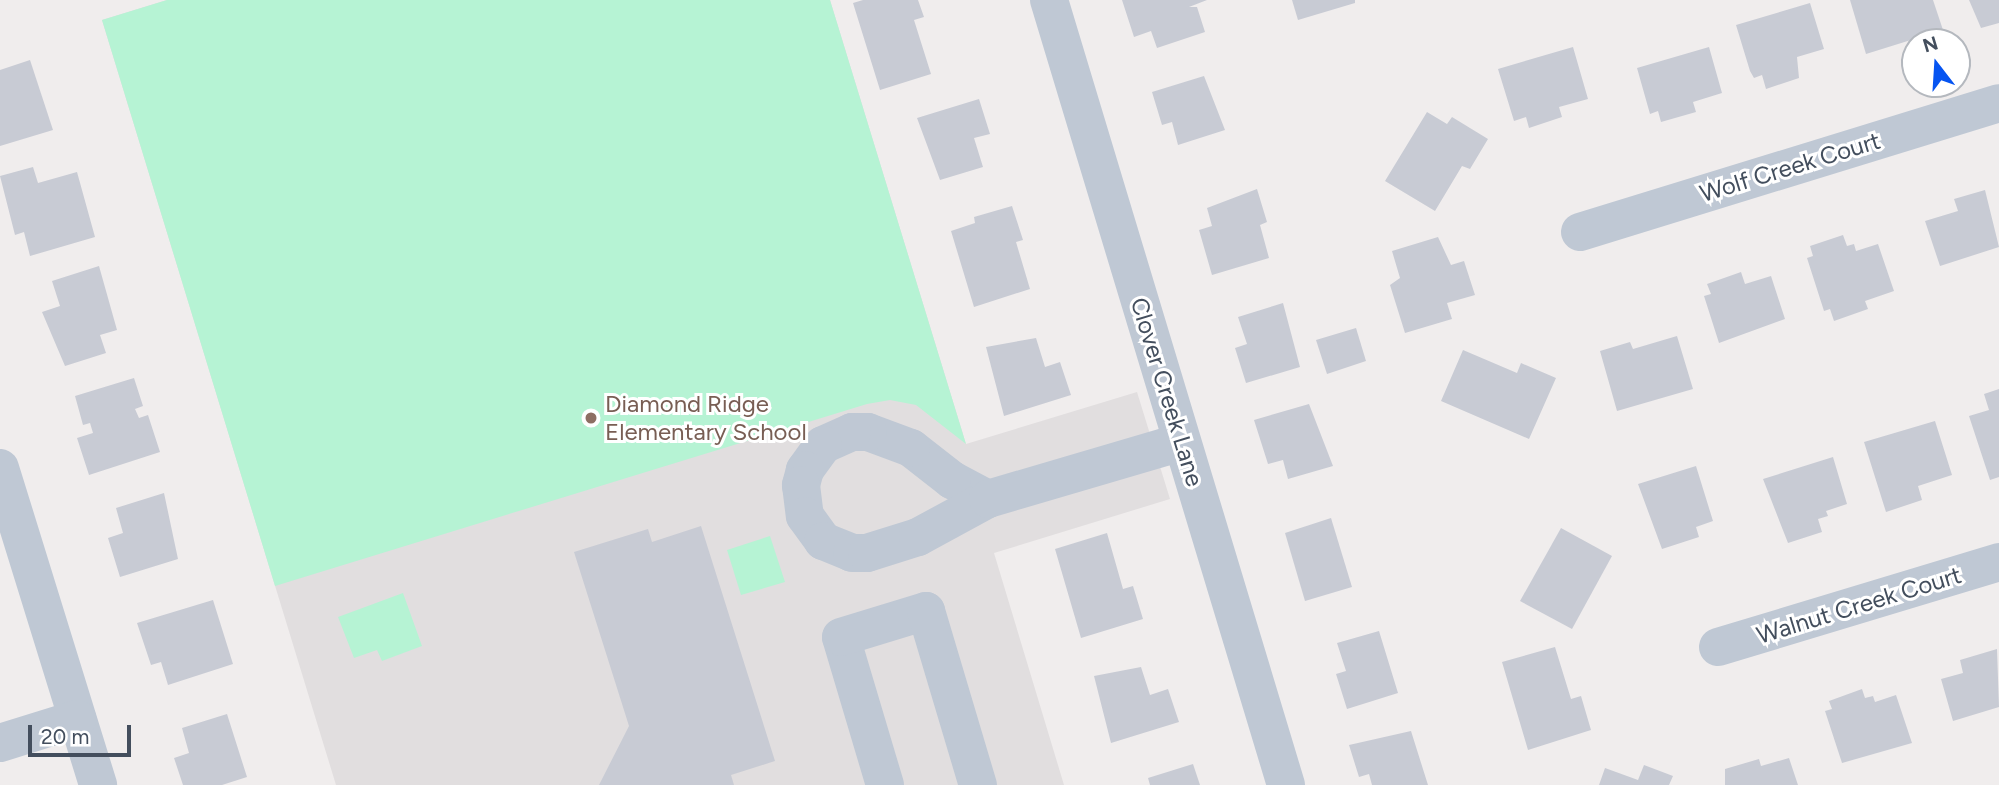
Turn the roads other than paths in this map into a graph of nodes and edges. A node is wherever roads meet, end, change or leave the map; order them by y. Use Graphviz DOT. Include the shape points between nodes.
graph roads {
  1 [pos="1049,0"];
  2 [pos="1999,103"];
  3 [pos="1580,232"];
  4 [pos="1182,442"];
  5 [pos="0,468"];
  6 [pos="988,499"];
  7 [pos="1999,562"];
  8 [pos="1718,648"];
  9 [pos="77,719"];
  10 [pos="0,743"];
  11 [pos="98,785"];
  12 [pos="885,785"];
  13 [pos="978,785"];
  14 [pos="1286,785"];
  1 -- 4 [label="street, Clover Creek Lane"];
  2 -- 3 [label="street, Wolf Creek Court"];
  4 -- 6 [label="street"];
  4 -- 14 [label="street, Clover Creek Lane"];
  5 -- 9 [label="street"];
  7 -- 8 [label="street, Walnut Creek Court"];
  9 -- 10 [label="street"];
  9 -- 11 [label="street"];
  12 -- 13 [label="street" via="841,637 926,611"];
}
